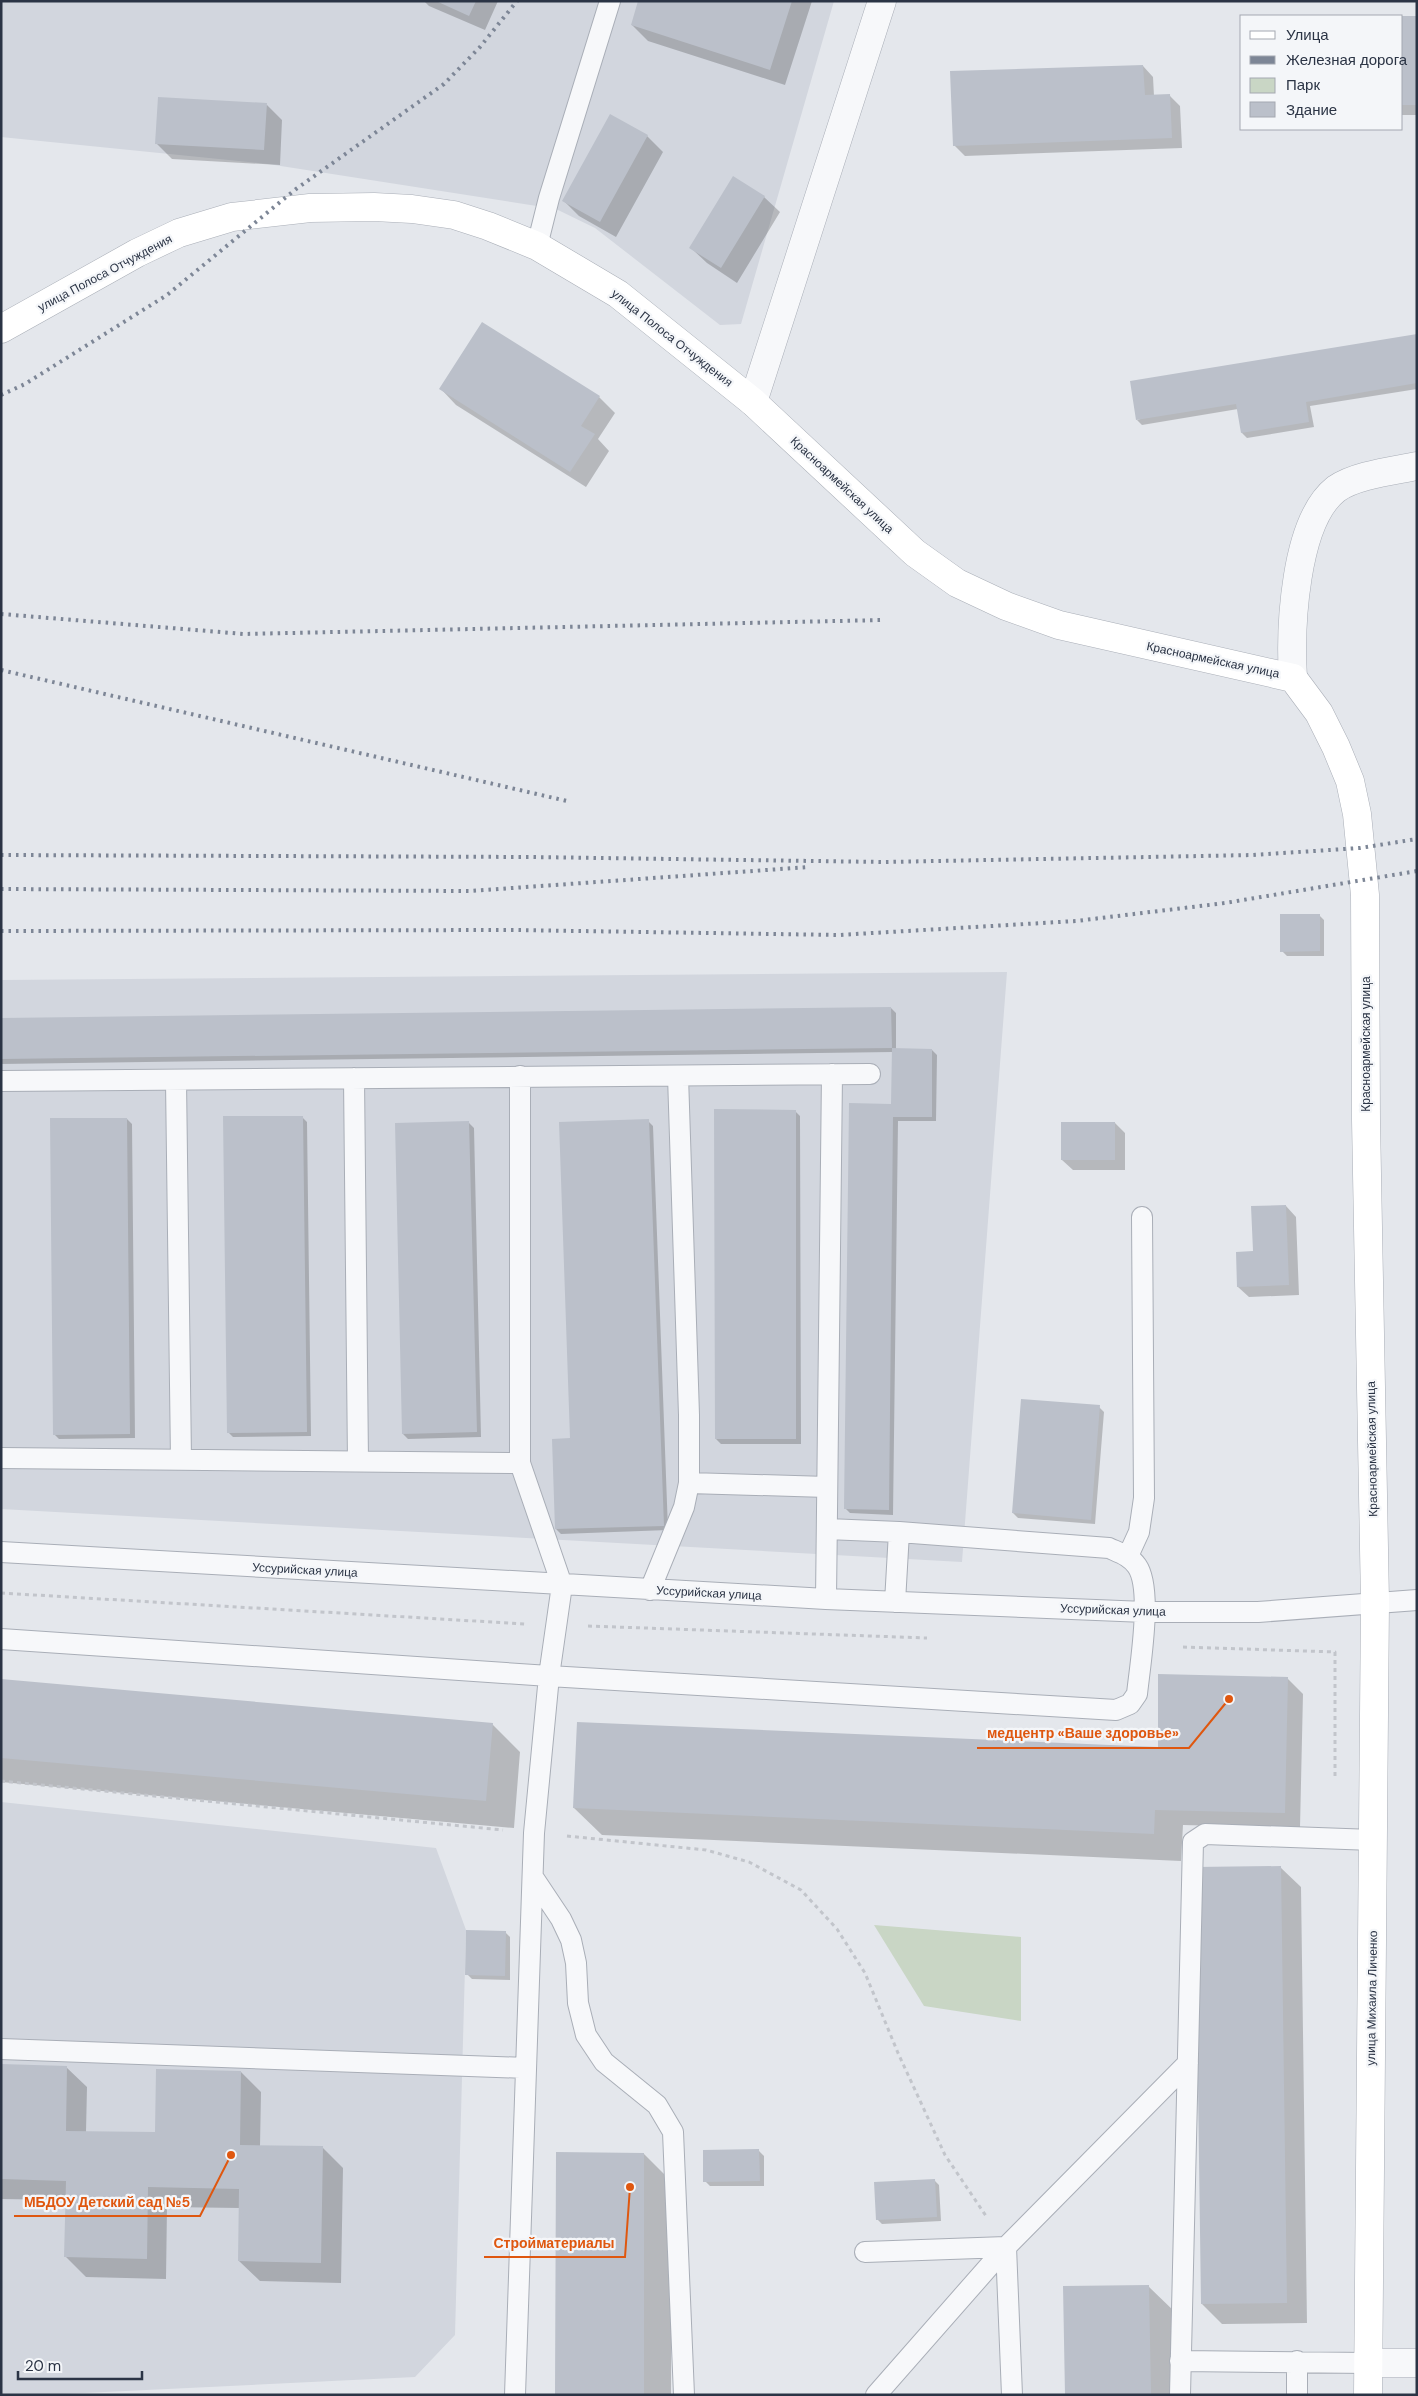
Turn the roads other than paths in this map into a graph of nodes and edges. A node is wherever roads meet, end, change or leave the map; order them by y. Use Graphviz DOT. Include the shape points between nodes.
graph roads {
  1 [pos="610,1"];
  2 [pos="882,1"];
  3 [pos="537,246"];
  4 [pos="1,330"];
  5 [pos="753,402"];
  6 [pos="1417,466"];
  7 [pos="1293,678"];
  8 [pos="832,1074"];
  9 [pos="870,1074"];
  10 [pos="520,1076"];
  11 [pos="678,1076"];
  12 [pos="354,1078"];
  13 [pos="176,1080"];
  14 [pos="1,1081"];
  15 [pos="1142,1217"];
  16 [pos="1,1458"];
  17 [pos="181,1460"];
  18 [pos="358,1461"];
  19 [pos="520,1464"];
  20 [pos="689,1483"];
  21 [pos="827,1487"];
  22 [pos="827,1529"];
  23 [pos="899,1532"];
  24 [pos="1,1552"];
  25 [pos="1128,1556"];
  26 [pos="562,1585"];
  27 [pos="650,1590"];
  28 [pos="826,1599"];
  29 [pos="1417,1600"];
  30 [pos="895,1602"];
  31 [pos="1375,1602"];
  32 [pos="1145,1612"];
  33 [pos="1,1639"];
  34 [pos="548,1676"];
  35 [pos="1373,1840"];
  36 [pos="533,1877"];
  37 [pos="1,2049"];
  38 [pos="1188,2063"];
  39 [pos="526,2068"];
  40 [pos="1006,2247"];
  41 [pos="865,2252"];
  42 [pos="1180,2361"];
  43 [pos="1297,2361"];
  44 [pos="1368,2363"];
  45 [pos="1417,2363"];
  46 [pos="877,2394"];
  47 [pos="515,2395"];
  48 [pos="684,2395"];
  49 [pos="1012,2395"];
  50 [pos="1180,2395"];
  51 [pos="1297,2395"];
  52 [pos="1368,2395"];
  1 -- 3 [label="lane"];
  2 -- 5 [label="street"];
  3 -- 4 [label="main road, улица Полоса Отчуждения" via="454,215 412,209 310,208 232,217 179,233 136,253"];
  3 -- 5 [label="main road, улица Полоса Отчуждения" via="618,294"];
  5 -- 7 [label="main road, Красноармейская улица" via="915,553 957,582 1006,606 1059,625"];
  6 -- 7 [label="street" via="1353,481 1336,489 1322,505 1310,528 1300,564 1291,634"];
  7 -- 31 [label="main road, Красноармейская улица" via="1319,713 1350,781 1357,814 1365,895"];
  8 -- 9 [label="lane"];
  8 -- 11 [label="lane"];
  8 -- 21 [label="lane"];
  10 -- 11 [label="lane"];
  10 -- 12 [label="lane"];
  10 -- 19 [label="lane"];
  11 -- 20 [label="lane" via="690,1424"];
  12 -- 13 [label="lane"];
  12 -- 18 [label="lane"];
  13 -- 14 [label="lane"];
  13 -- 17 [label="lane"];
  15 -- 25 [label="lane" via="1144,1498 1139,1532"];
  16 -- 17 [label="lane"];
  17 -- 18 [label="lane"];
  18 -- 19 [label="lane"];
  19 -- 26 [label="lane"];
  20 -- 21 [label="lane"];
  20 -- 27 [label="lane" via="684,1507"];
  21 -- 22 [label="lane"];
  22 -- 23 [label="lane"];
  22 -- 28 [label="lane"];
  23 -- 25 [label="lane" via="1108,1548"];
  23 -- 30 [label="lane"];
  24 -- 26 [label="lane, Уссурийская улица"];
  25 -- 32 [label="lane" via="1139,1568 1144,1584"];
  26 -- 27 [label="lane, Уссурийская улица"];
  26 -- 34 [label="lane"];
  27 -- 28 [label="lane, Уссурийская улица"];
  28 -- 30 [label="lane, Уссурийская улица"];
  29 -- 31 [label="lane, Уссурийская улица"];
  30 -- 32 [label="lane, Уссурийская улица"];
  31 -- 32 [label="lane, Уссурийская улица" via="1258,1612"];
  31 -- 35 [label="main road, улица Михаила Личенко"];
  32 -- 34 [label="lane" via="1137,1694 1130,1704 1116,1710"];
  33 -- 34 [label="lane"];
  34 -- 36 [label="lane"];
  35 -- 38 [label="lane" via="1205,1834 1193,1842"];
  35 -- 44 [label="main road, улица Михаила Личенко"];
  36 -- 39 [label="lane"];
  36 -- 48 [label="lane" via="571,1940 578,2003 586,2035 604,2062 656,2106 673,2132"];
  37 -- 39 [label="lane"];
  38 -- 40 [label="lane"];
  38 -- 42 [label="lane"];
  39 -- 47 [label="lane"];
  40 -- 41 [label="lane"];
  40 -- 46 [label="lane"];
  40 -- 49 [label="lane"];
  42 -- 43 [label="lane"];
  42 -- 50 [label="lane"];
  43 -- 44 [label="lane"];
  43 -- 51 [label="lane"];
  44 -- 45 [label="street"];
  44 -- 52 [label="main road, улица Михаила Личенко"];
}
